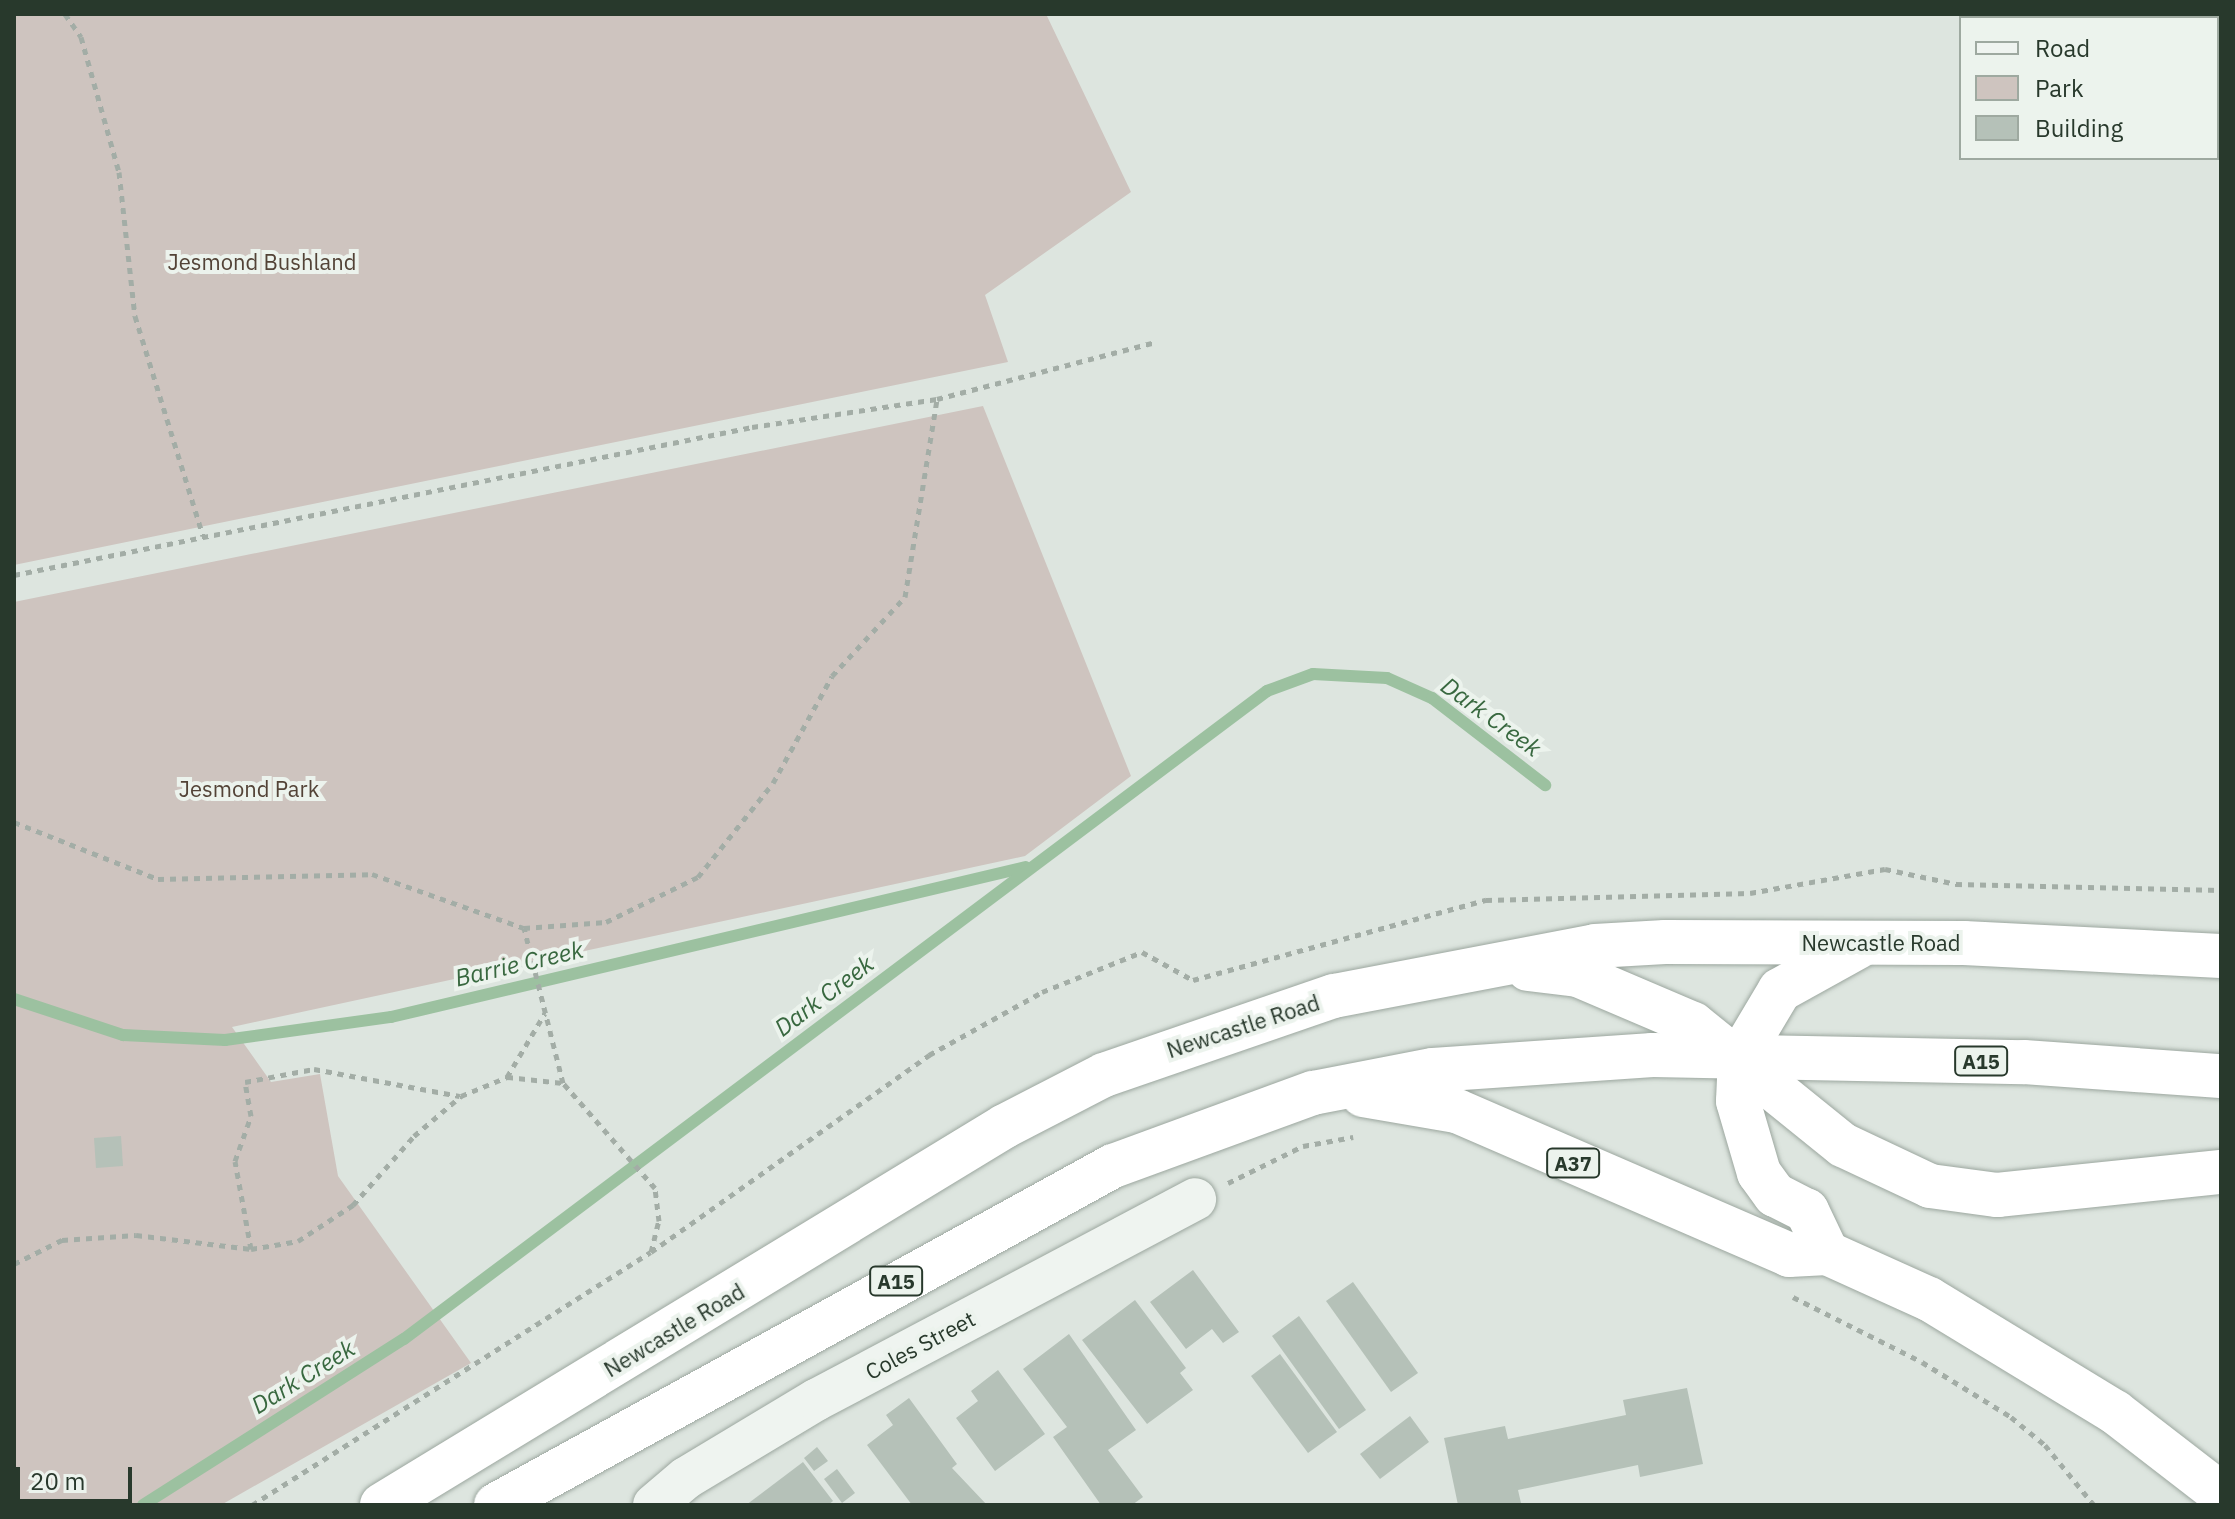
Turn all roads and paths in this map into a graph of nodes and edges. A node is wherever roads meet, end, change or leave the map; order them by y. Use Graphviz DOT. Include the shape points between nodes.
graph roads {
  1 [pos="65,14"];
  2 [pos="1156,342"];
  3 [pos="937,399"];
  4 [pos="203,536"];
  5 [pos="14,575"];
  6 [pos="14,822"];
  7 [pos="524,928"];
  8 [pos="1870,942"];
  9 [pos="2221,956"];
  10 [pos="1506,966"];
  11 [pos="545,1011"];
  12 [pos="1740,1057"];
  13 [pos="2221,1076"];
  14 [pos="507,1077"];
  15 [pos="563,1083"];
  16 [pos="1313,1093"];
  17 [pos="461,1096"];
  18 [pos="1357,1137"];
  19 [pos="2221,1172"];
  20 [pos="1195,1199"];
  21 [pos="251,1249"];
  22 [pos="1827,1253"];
  23 [pos="14,1264"];
  24 [pos="1789,1295"];
  25 [pos="2221,1494"];
  26 [pos="252,1505"];
  27 [pos="382,1505"];
  28 [pos="496,1505"];
  29 [pos="654,1505"];
  30 [pos="2094,1505"];
  1 -- 4 [label="path" via="81,37 119,172 135,316"];
  2 -- 3 [label="path"];
  3 -- 4 [label="path" via="752,427"];
  3 -- 7 [label="path" via="905,597 832,676 773,783 698,877 606,922"];
  4 -- 5 [label="path"];
  6 -- 7 [label="path" via="158,879 372,874"];
  7 -- 11 [label="path"];
  8 -- 9 [label="highway, Newcastle Road"];
  8 -- 10 [label="highway, Newcastle Road" via="1595,946"];
  8 -- 12 [label="highway" via="1814,966 1780,990"];
  10 -- 12 [label="highway" via="1578,975 1693,1024"];
  10 -- 27 [label="highway, Newcastle Road" via="1334,996 1104,1075 1005,1126"];
  11 -- 14 [label="path"];
  11 -- 15 [label="path"];
  12 -- 13 [label="highway, A15" via="2024,1062"];
  12 -- 16 [label="highway, A15" via="1548,1058"];
  12 -- 19 [label="highway" via="1843,1145 1930,1186 1997,1195"];
  12 -- 22 [label="highway" via="1738,1101 1759,1173 1775,1195 1807,1211"];
  14 -- 15 [label="path"];
  14 -- 17 [label="path"];
  15 -- 26 [label="path" via="655,1188 659,1221 651,1252"];
  16 -- 22 [label="highway, A37" via="1393,1096 1457,1111 1789,1255"];
  16 -- 28 [label="highway, A15" via="1113,1166"];
  17 -- 21 [label="path" via="414,1136 353,1205 298,1241"];
  17 -- 21 [label="path" via="314,1069 245,1082 251,1116 235,1161"];
  18 -- 20 [label="path" via="1303,1146"];
  20 -- 29 [label="street, Coles Street" via="816,1400 696,1472"];
  21 -- 23 [label="path" via="136,1235 62,1240"];
  22 -- 25 [label="highway, A37" via="1929,1299 2021,1351"];
  24 -- 30 [label="path" via="1922,1362 2011,1417 2045,1445"];
}
